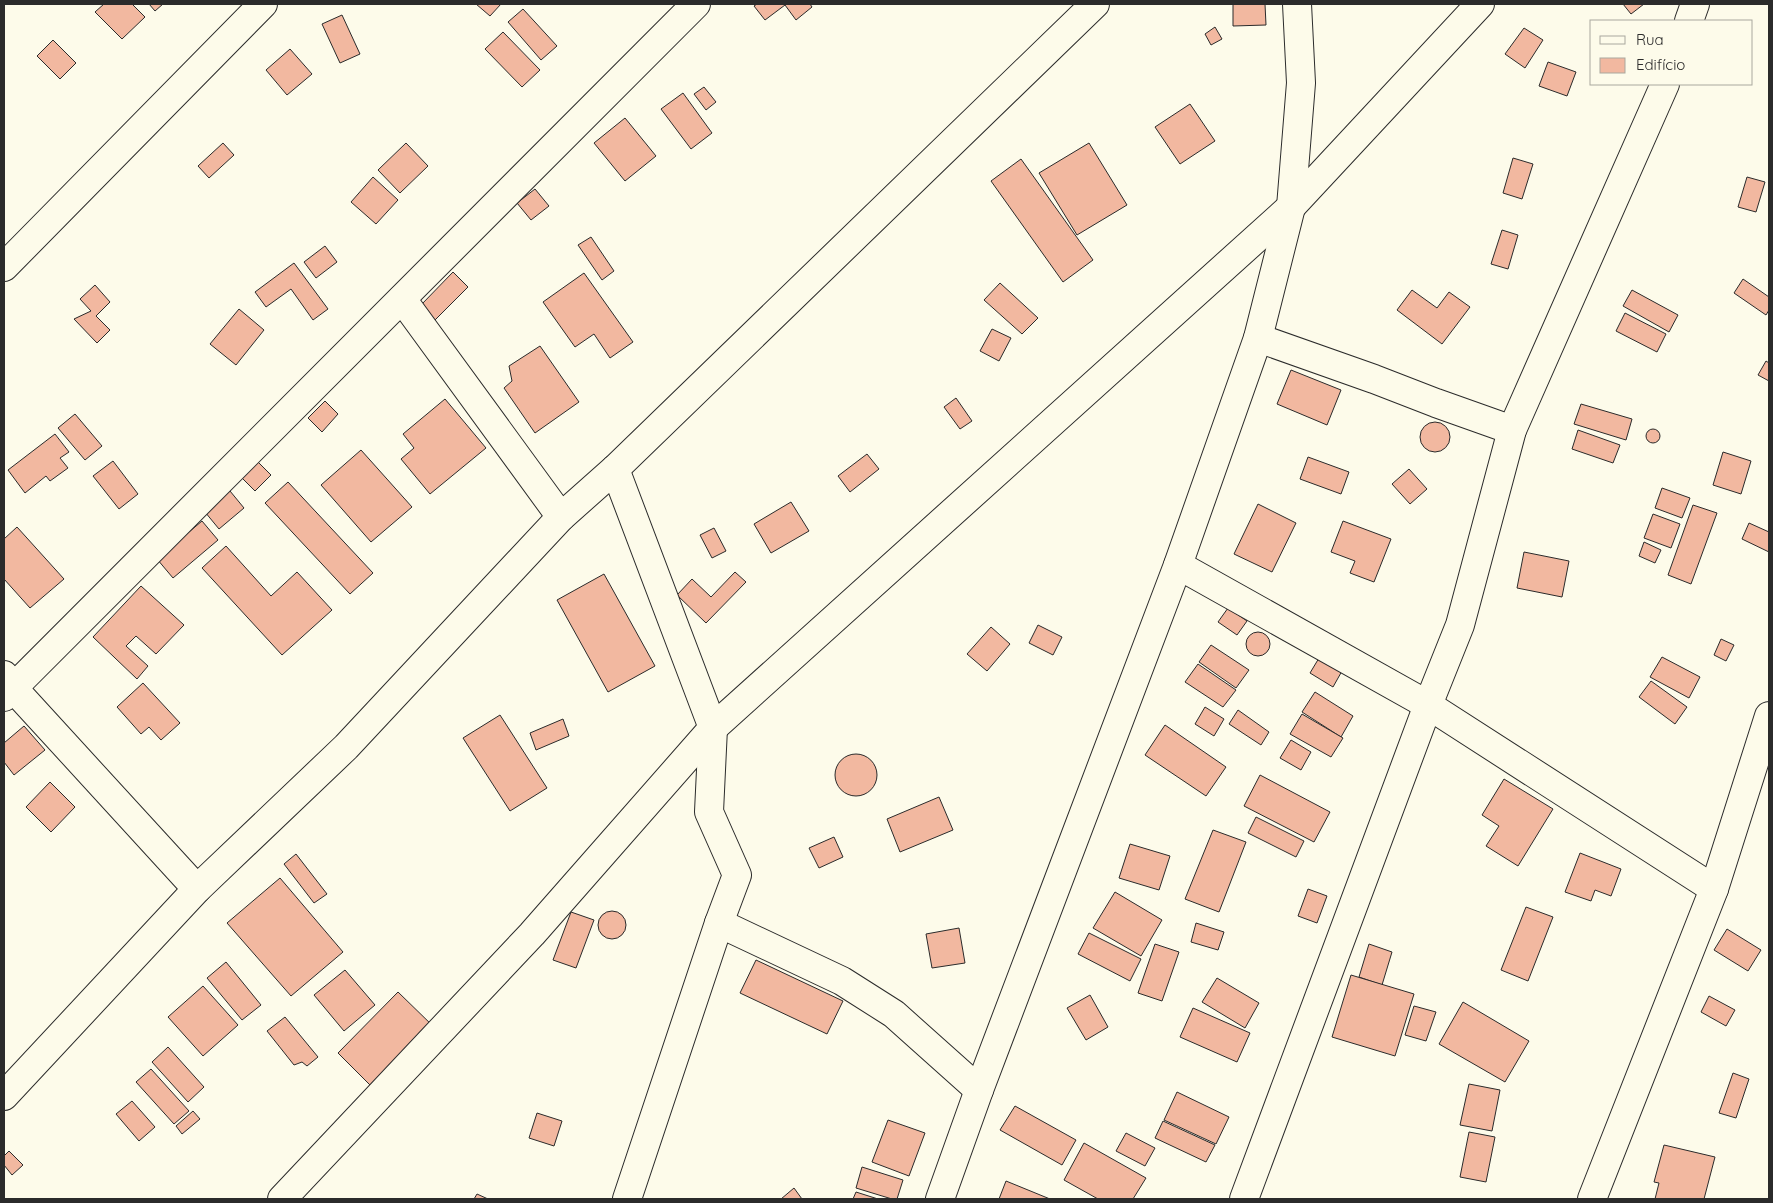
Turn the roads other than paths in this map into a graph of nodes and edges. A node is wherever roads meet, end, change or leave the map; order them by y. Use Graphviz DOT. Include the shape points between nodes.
graph roads {
  1 [pos="263,4"];
  2 [pos="696,4"];
  3 [pos="1095,4"];
  4 [pos="1297,4"];
  5 [pos="1480,4"];
  6 [pos="1695,4"];
  7 [pos="1689,20"];
  8 [pos="1665,85"];
  9 [pos="1291,207"];
  10 [pos="4,267"];
  11 [pos="402,299"];
  12 [pos="1258,338"];
  13 [pos="1512,430"];
  14 [pos="615,469"];
  15 [pos="561,517"];
  16 [pos="1178,565"];
  17 [pos="7,686"];
  18 [pos="1428,705"];
  19 [pos="1769,716"];
  20 [pos="713,728"];
  21 [pos="1714,889"];
  22 [pos="197,890"];
  23 [pos="719,923"];
  24 [pos="979,1090"];
  25 [pos="4,1096"];
  26 [pos="282,1199"];
  27 [pos="627,1199"];
  28 [pos="940,1199"];
  29 [pos="1244,1199"];
  30 [pos="1592,1199"];
  1 -- 10 [label="street"];
  2 -- 11 [label="street"];
  3 -- 14 [label="street"];
  4 -- 9 [label="street" via="1301,83"];
  5 -- 9 [label="street"];
  6 -- 7 [label="street"];
  8 -- 13 [label="street"];
  9 -- 12 [label="street"];
  9 -- 20 [label="street"];
  11 -- 15 [label="street"];
  11 -- 17 [label="street"];
  12 -- 13 [label="street"];
  12 -- 16 [label="street"];
  13 -- 18 [label="street" via="1460,625"];
  14 -- 15 [label="street"];
  14 -- 20 [label="street"];
  15 -- 22 [label="street" via="346,747"];
  16 -- 18 [label="street"];
  16 -- 24 [label="street"];
  17 -- 22 [label="street"];
  18 -- 21 [label="street"];
  18 -- 29 [label="street"];
  19 -- 21 [label="street"];
  20 -- 23 [label="street" via="709,812 737,876"];
  20 -- 26 [label="street" via="532,934"];
  21 -- 30 [label="street"];
  22 -- 25 [label="street"];
  23 -- 24 [label="street" via="842,981 894,1014"];
  23 -- 27 [label="street"];
  24 -- 28 [label="street"];
}
